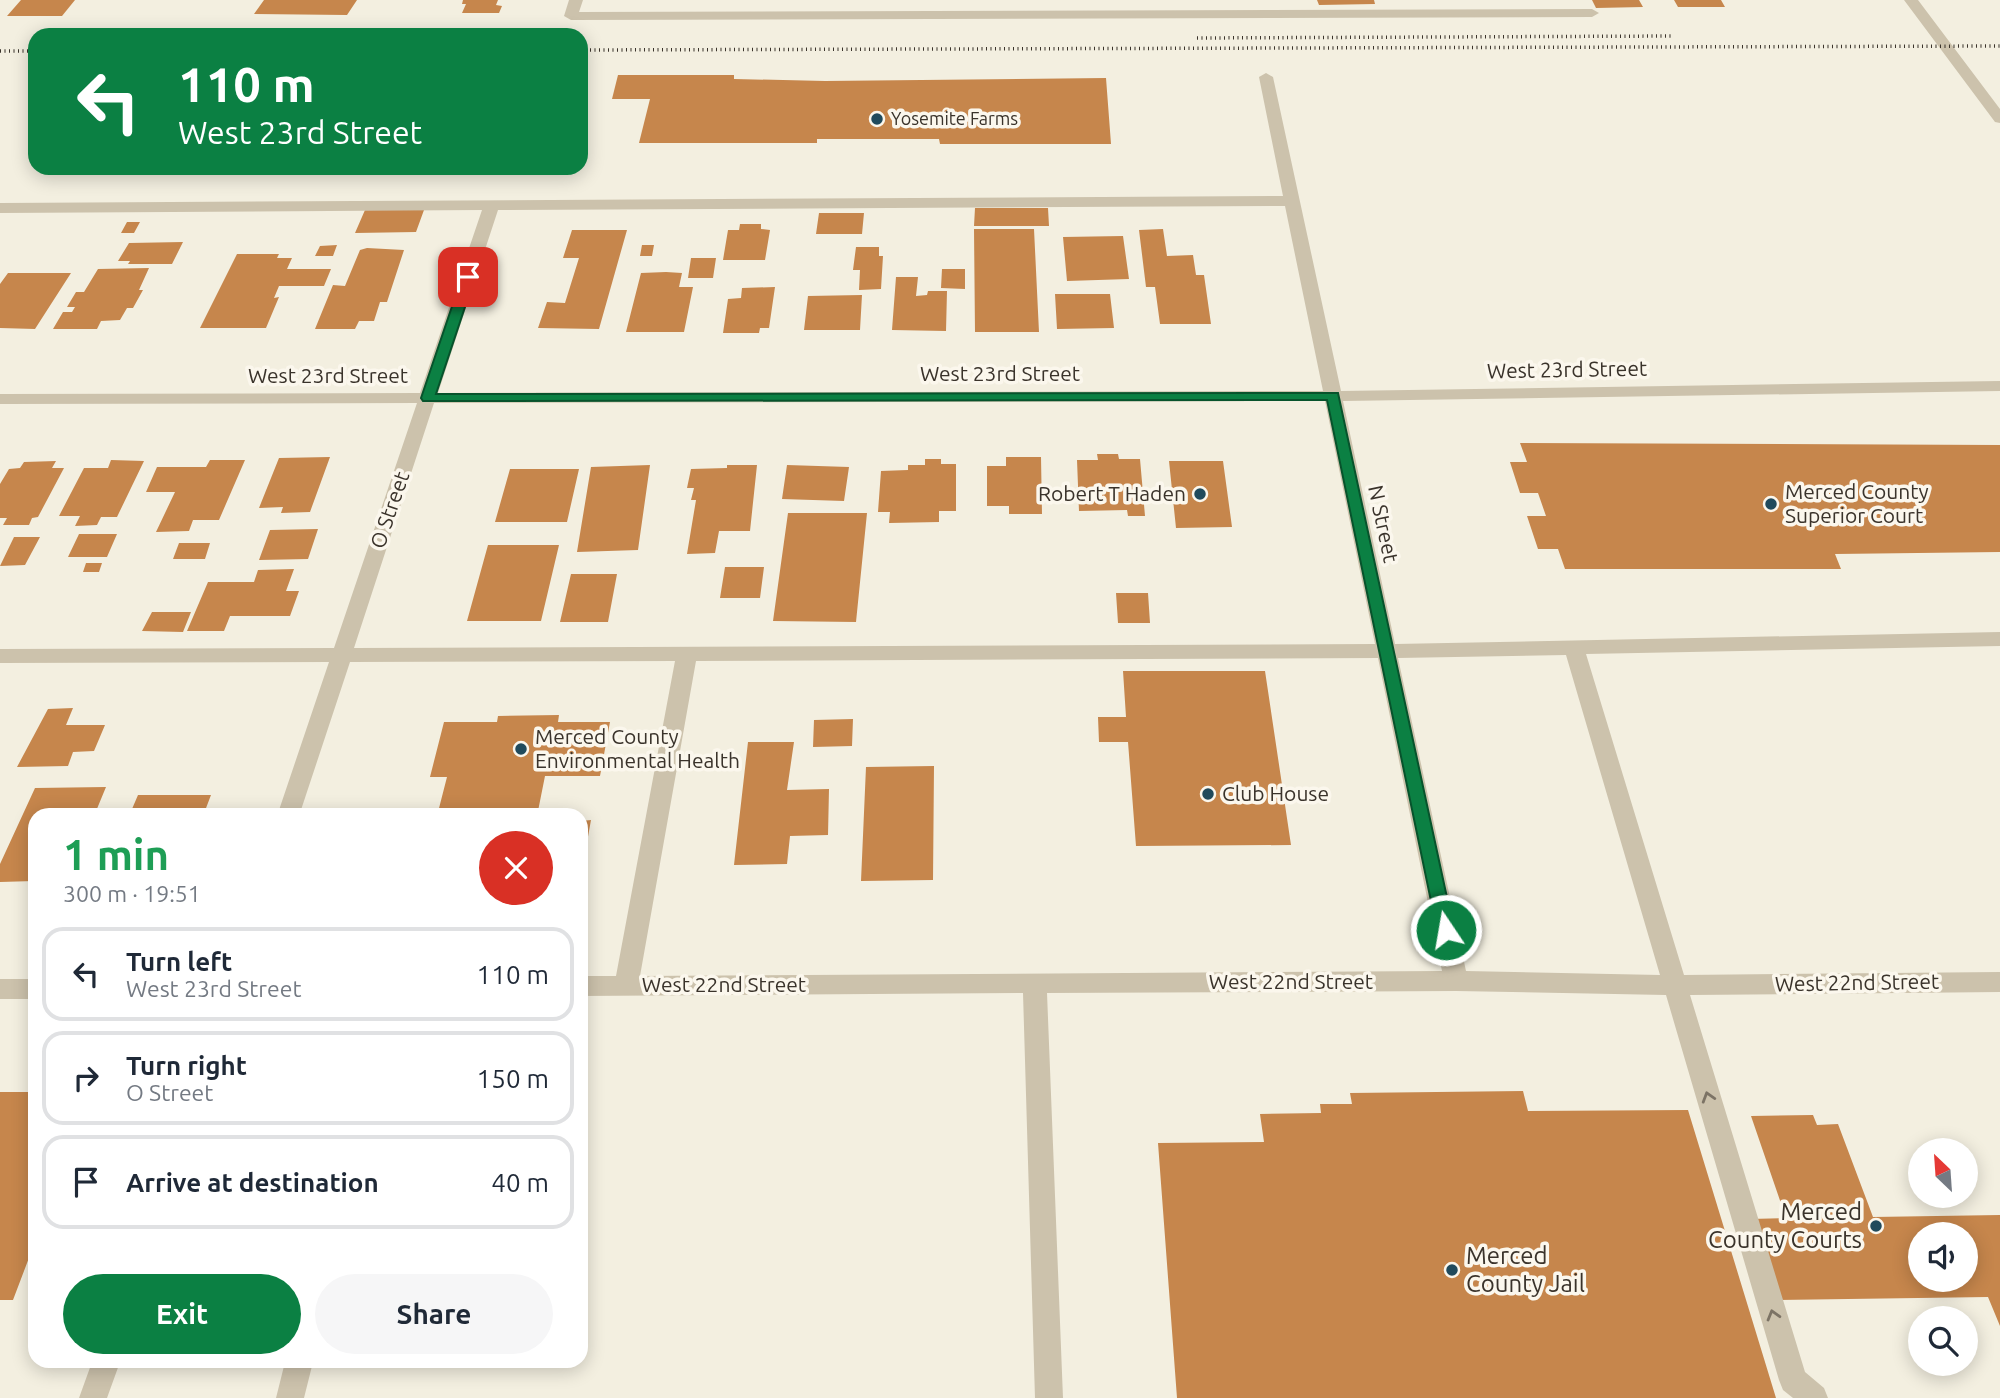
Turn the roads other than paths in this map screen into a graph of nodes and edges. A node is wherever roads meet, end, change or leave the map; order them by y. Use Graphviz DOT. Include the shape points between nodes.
graph roads {
  1 [pos="576,0"];
  2 [pos="1911,0"];
  3 [pos="1246,7"];
  4 [pos="1592,13"];
  5 [pos="1266,77"];
  6 [pos="2000,119"];
  7 [pos="1293,201"];
  8 [pos="492,204"];
  9 [pos="0,208"];
  10 [pos="2000,386"];
  11 [pos="1333,396"];
  12 [pos="428,398"];
  13 [pos="0,399"];
  14 [pos="2000,639"];
  15 [pos="1574,648"];
  16 [pos="1387,651"];
  17 [pos="687,653"];
  18 [pos="342,655"];
  19 [pos="0,656"];
  20 [pos="291,808"];
  21 [pos="1456,981"];
  22 [pos="2000,982"];
  23 [pos="1035,983"];
  24 [pos="1674,985"];
  25 [pos="588,986"];
  26 [pos="626,986"];
  27 [pos="0,989"];
  28 [pos="28,989"];
  29 [pos="104,1368"];
  30 [pos="298,1368"];
  31 [pos="1804,1389"];
  32 [pos="93,1398"];
  33 [pos="290,1398"];
  34 [pos="1049,1398"];
  1 -- 3 [label="street" via="571,16"];
  2 -- 6 [label="street"];
  3 -- 4 [label="street"];
  5 -- 7 [label="street, N Street"];
  7 -- 8 [label="street"];
  7 -- 11 [label="street, N Street"];
  8 -- 9 [label="street"];
  8 -- 12 [label="street, O Street"];
  10 -- 11 [label="street, West 23rd Street"];
  11 -- 12 [label="street, West 23rd Street"];
  11 -- 16 [label="street, N Street"];
  12 -- 13 [label="street, West 23rd Street"];
  12 -- 18 [label="street, O Street"];
  14 -- 15 [label="street"];
  15 -- 16 [label="street"];
  15 -- 24 [label="street"];
  16 -- 17 [label="street"];
  16 -- 21 [label="street, N Street"];
  17 -- 18 [label="street"];
  17 -- 26 [label="street"];
  18 -- 19 [label="street"];
  18 -- 20 [label="street, O Street"];
  21 -- 23 [label="street, West 22nd Street"];
  21 -- 24 [label="street, West 22nd Street"];
  22 -- 24 [label="street, West 22nd Street"];
  23 -- 26 [label="street, West 22nd Street"];
  23 -- 34 [label="street"];
  31 -- 24 [label="street, one-way"];
  25 -- 26 [label="street, West 22nd Street"];
  27 -- 28 [label="street"];
  29 -- 32 [label="street"];
  30 -- 33 [label="street"];
}
